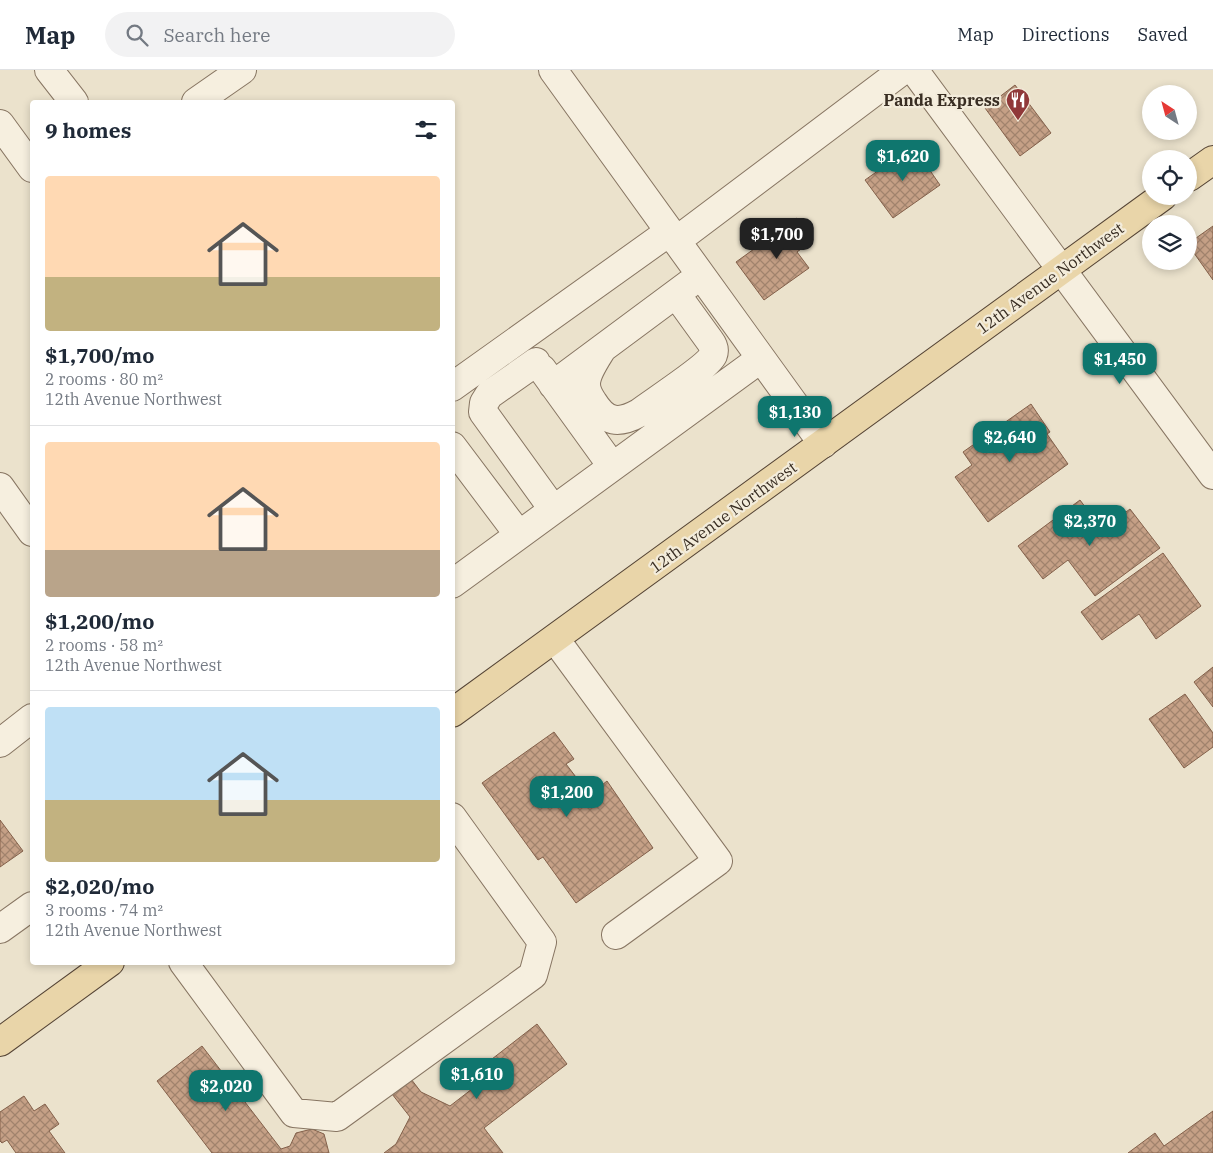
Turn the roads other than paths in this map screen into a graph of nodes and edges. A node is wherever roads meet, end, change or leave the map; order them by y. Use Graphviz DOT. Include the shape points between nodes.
graph roads {
  1 [pos="49,70"];
  2 [pos="242,70"];
  3 [pos="553,70"];
  4 [pos="903,70"];
  5 [pos="914,70"];
  6 [pos="72,100"];
  7 [pos="199,100"];
  8 [pos="0,124"];
  9 [pos="1213,160"];
  10 [pos="30,165"];
  11 [pos="1197,171"];
  12 [pos="1151,205"];
  13 [pos="672,236"];
  14 [pos="1061,270"];
  15 [pos="701,276"];
  16 [pos="676,294"];
  17 [pos="512,344"];
  18 [pos="602,349"];
  19 [pos="760,358"];
  20 [pos="536,362"];
  21 [pos="455,385"];
  22 [pos="553,385"];
  23 [pos="823,444"];
  24 [pos="455,450"];
  25 [pos="612,466"];
  26 [pos="1213,475"];
  27 [pos="0,487"];
  28 [pos="553,509"];
  29 [pos="30,529"];
  30 [pos="519,535"];
  31 [pos="455,582"];
  32 [pos="555,639"];
  33 [pos="455,711"];
  34 [pos="30,720"];
  35 [pos="0,742"];
  36 [pos="455,820"];
  37 [pos="30,907"];
  38 [pos="0,929"];
  39 [pos="616,935"];
  40 [pos="106,965"];
  41 [pos="185,965"];
  42 [pos="0,1042"];
  1 -- 6 [label="street"];
  2 -- 7 [label="street"];
  3 -- 13 [label="street"];
  4 -- 13 [label="street"];
  5 -- 14 [label="street"];
  8 -- 10 [label="street"];
  9 -- 11 [label="main road"];
  12 -- 14 [label="main road, 12th Avenue Northwest"];
  13 -- 15 [label="street"];
  13 -- 17 [label="street"];
  14 -- 23 [label="main road, 12th Avenue Northwest"];
  14 -- 26 [label="street"];
  15 -- 16 [label="street"];
  15 -- 19 [label="street"];
  16 -- 18 [label="street"];
  16 -- 18 [label="street" via="710,340 713,355 704,366 629,419 611,420 603,415 587,393 586,383"];
  17 -- 20 [label="street"];
  17 -- 21 [label="street"];
  18 -- 22 [label="street"];
  19 -- 23 [label="street"];
  19 -- 25 [label="street"];
  20 -- 22 [label="street"];
  20 -- 28 [label="street" via="489,395 483,412"];
  22 -- 25 [label="street"];
  23 -- 32 [label="main road, 12th Avenue Northwest"];
  24 -- 30 [label="street"];
  25 -- 28 [label="street"];
  27 -- 29 [label="street"];
  28 -- 30 [label="street"];
  30 -- 31 [label="street"];
  32 -- 33 [label="main road, 12th Avenue Northwest"];
  32 -- 39 [label="street" via="718,861"];
  34 -- 35 [label="street"];
  36 -- 41 [label="street" via="542,942 533,975 337,1117 294,1113"];
  37 -- 38 [label="street"];
  40 -- 42 [label="main road"];
}
